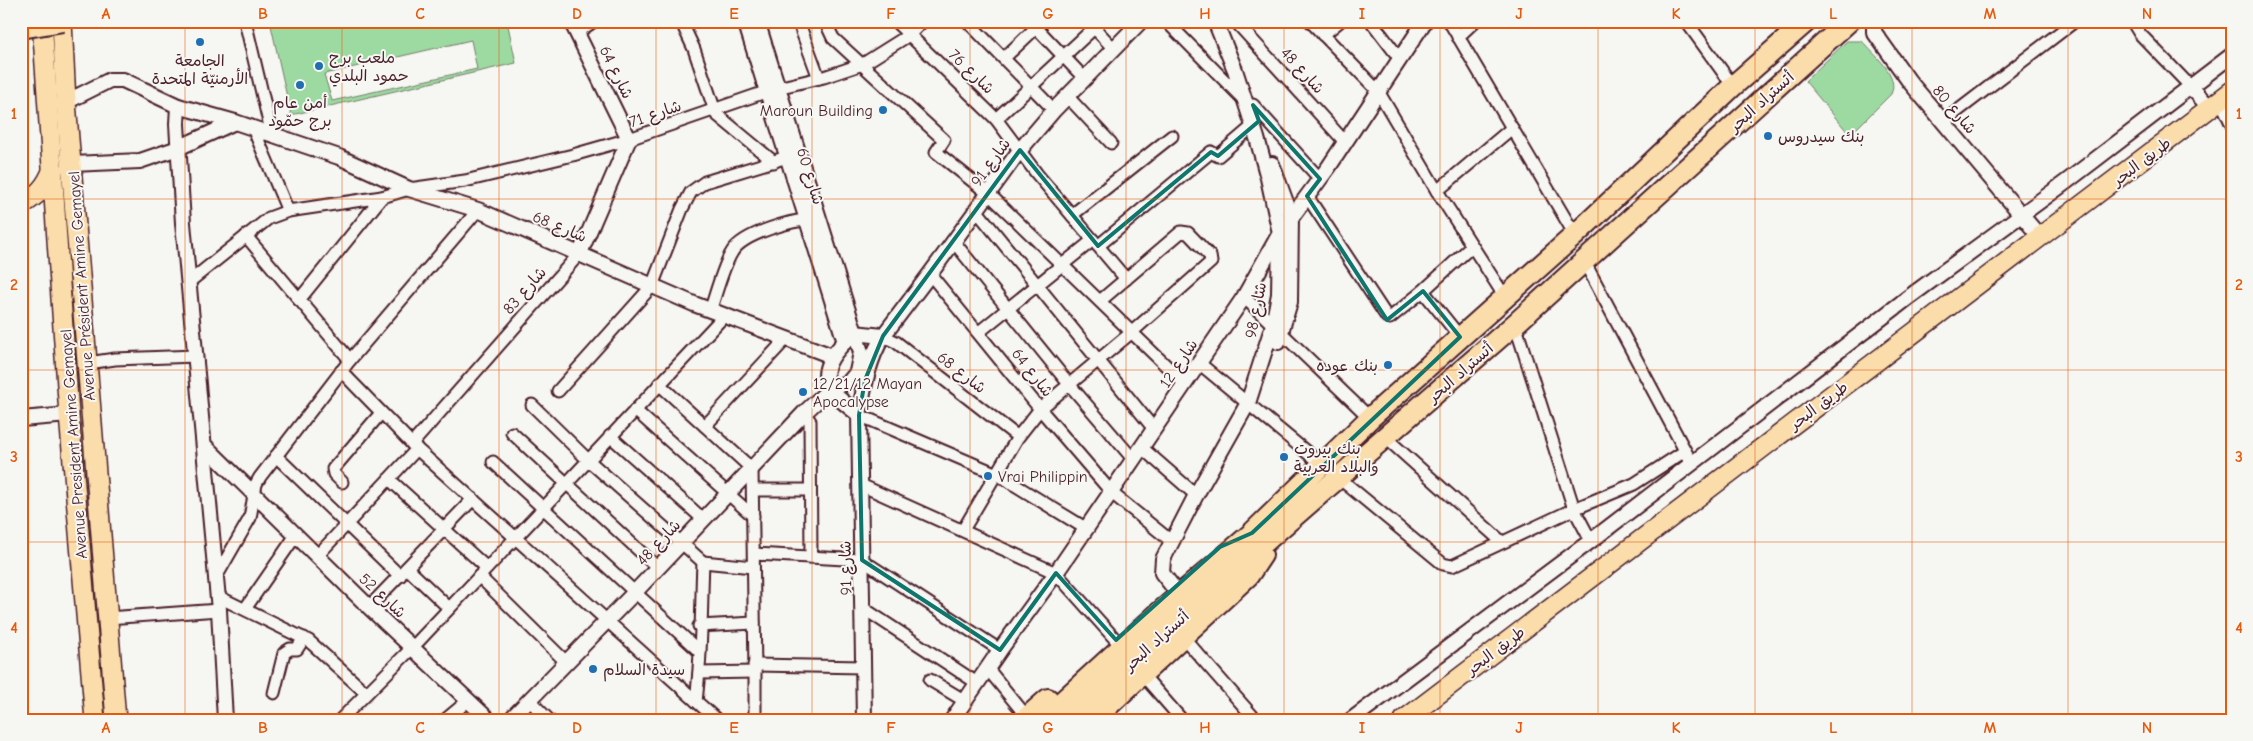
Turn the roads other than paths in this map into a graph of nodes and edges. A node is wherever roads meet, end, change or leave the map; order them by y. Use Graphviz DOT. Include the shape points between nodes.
graph roads {
  1 [pos="42,21"];
  2 [pos="63,21"];
  3 [pos="245,21"];
  4 [pos="594,21"];
  5 [pos="681,21"];
  6 [pos="745,21"];
  7 [pos="757,21"];
  8 [pos="798,21"];
  9 [pos="825,21"];
  10 [pos="895,21"];
  11 [pos="923,21"];
  12 [pos="1140,21"];
  13 [pos="1166,21"];
  14 [pos="1215,21"];
  15 [pos="1224,21"];
  16 [pos="1235,21"];
  17 [pos="1310,21"];
  18 [pos="1340,21"];
  19 [pos="1371,21"];
  20 [pos="1425,21"];
  21 [pos="1450,21"];
  22 [pos="1475,21"];
  23 [pos="1686,21"];
  24 [pos="1808,21"];
  25 [pos="1849,21"];
  26 [pos="1874,21"];
  27 [pos="2075,21"];
  28 [pos="2132,21"];
  29 [pos="972,23"];
  30 [pos="1036,23"];
  31 [pos="1091,25"];
  32 [pos="575,27"];
  33 [pos="21,28"];
  34 [pos="909,35"];
  35 [pos="1323,35"];
  36 [pos="1458,37"];
  37 [pos="1114,49"];
  38 [pos="2232,55"];
  39 [pos="1063,56"];
  40 [pos="1004,58"];
  41 [pos="1400,59"];
  42 [pos="863,64"];
  43 [pos="819,78"];
  44 [pos="1085,79"];
  45 [pos="1031,86"];
  46 [pos="1733,86"];
  47 [pos="2192,87"];
  48 [pos="772,90"];
  49 [pos="1378,91"];
  50 [pos="1068,97"];
  51 [pos="2221,99"];
  52 [pos="66,102"];
  53 [pos="1248,102"];
  54 [pos="178,106"];
  55 [pos="714,110"];
  56 [pos="1054,110"];
  57 [pos="996,119"];
  58 [pos="235,122"];
  59 [pos="1943,122"];
  60 [pos="2232,125"];
  61 [pos="1253,126"];
  62 [pos="253,128"];
  63 [pos="1512,128"];
  64 [pos="272,135"];
  65 [pos="1172,136"];
  66 [pos="629,139"];
  67 [pos="1345,142"];
  68 [pos="1111,143"];
  69 [pos="178,148"];
  70 [pos="1020,150"];
  71 [pos="786,158"];
  72 [pos="72,164"];
  73 [pos="53,168"];
  74 [pos="1320,179"];
  75 [pos="409,189"];
  76 [pos="1437,190"];
  77 [pos="989,194"];
  78 [pos="1308,196"];
  79 [pos="382,197"];
  80 [pos="21,205"];
  81 [pos="478,210"];
  82 [pos="288,211"];
  83 [pos="977,211"];
  84 [pos="2021,213"];
  85 [pos="1072,215"];
  86 [pos="1291,216"];
  87 [pos="812,219"];
  88 [pos="1280,232"];
  89 [pos="1575,235"];
  90 [pos="246,236"];
  91 [pos="2040,237"];
  92 [pos="954,242"];
  93 [pos="1095,243"];
  94 [pos="1472,246"];
  95 [pos="580,253"];
  96 [pos="1584,261"];
  97 [pos="1062,265"];
  98 [pos="930,274"];
  99 [pos="1126,279"];
  100 [pos="189,282"];
  101 [pos="652,286"];
  102 [pos="1036,286"];
  103 [pos="1423,291"];
  104 [pos="1505,296"];
  105 [pos="1244,297"];
  106 [pos="299,300"];
  107 [pos="1100,301"];
  108 [pos="1009,308"];
  109 [pos="710,311"];
  110 [pos="724,316"];
  111 [pos="1515,324"];
  112 [pos="1277,328"];
  113 [pos="979,332"];
  114 [pos="1132,332"];
  115 [pos="883,336"];
  116 [pos="1460,337"];
  117 [pos="849,338"];
  118 [pos="786,339"];
  119 [pos="196,356"];
  120 [pos="832,356"];
  121 [pos="350,360"];
  122 [pos="1098,360"];
  123 [pos="88,363"];
  124 [pos="1199,363"];
  125 [pos="341,371"];
  126 [pos="659,384"];
  127 [pos="1069,384"];
  128 [pos="1185,384"];
  129 [pos="830,389"];
  130 [pos="558,391"];
  131 [pos="1251,405"];
  132 [pos="532,406"];
  133 [pos="1040,409"];
  134 [pos="635,410"];
  135 [pos="381,413"];
  136 [pos="804,414"];
  137 [pos="69,415"];
  138 [pos="859,415"];
  139 [pos="1370,418"];
  140 [pos="21,419"];
  141 [pos="705,426"];
  142 [pos="1154,430"];
  143 [pos="512,433"];
  144 [pos="610,436"];
  145 [pos="1385,437"];
  146 [pos="1018,438"];
  147 [pos="204,445"];
  148 [pos="415,447"];
  149 [pos="1137,453"];
  150 [pos="276,456"];
  151 [pos="1688,457"];
  152 [pos="588,460"];
  153 [pos="494,462"];
  154 [pos="1322,464"];
  155 [pos="752,469"];
  156 [pos="997,474"];
  157 [pos="1339,478"];
  158 [pos="389,479"];
  159 [pos="342,482"];
  160 [pos="567,483"];
  161 [pos="861,485"];
  162 [pos="753,490"];
  163 [pos="810,490"];
  164 [pos="1110,491"];
  165 [pos="728,493"];
  166 [pos="254,494"];
  167 [pos="1196,495"];
  168 [pos="97,496"];
  169 [pos="474,499"];
  170 [pos="544,508"];
  171 [pos="1574,509"];
  172 [pos="754,516"];
  173 [pos="704,519"];
  174 [pos="347,525"];
  175 [pos="1183,527"];
  176 [pos="1085,528"];
  177 [pos="444,529"];
  178 [pos="963,530"];
  179 [pos="1252,533"];
  180 [pos="296,535"];
  181 [pos="516,536"];
  182 [pos="1171,541"];
  183 [pos="1591,541"];
  184 [pos="1502,542"];
  185 [pos="682,543"];
  186 [pos="102,551"];
  187 [pos="754,554"];
  188 [pos="318,556"];
  189 [pos="810,557"];
  190 [pos="862,560"];
  191 [pos="703,562"];
  192 [pos="753,567"];
  193 [pos="658,568"];
  194 [pos="403,572"];
  195 [pos="483,572"];
  196 [pos="1056,573"];
  197 [pos="215,579"];
  198 [pos="1176,585"];
  199 [pos="636,591"];
  200 [pos="218,596"];
  201 [pos="368,607"];
  202 [pos="449,608"];
  203 [pos="863,608"];
  204 [pos="219,610"];
  205 [pos="245,610"];
  206 [pos="107,618"];
  207 [pos="608,620"];
  208 [pos="754,623"];
  209 [pos="1172,624"];
  210 [pos="700,626"];
  211 [pos="304,638"];
  212 [pos="1116,640"];
  213 [pos="413,647"];
  214 [pos="1000,650"];
  215 [pos="700,652"];
  216 [pos="566,662"];
  217 [pos="863,667"];
  218 [pos="987,668"];
  219 [pos="755,669"];
  220 [pos="700,673"];
  221 [pos="1142,674"];
  222 [pos="930,680"];
  223 [pos="977,683"];
  224 [pos="274,693"];
  225 [pos="366,693"];
  226 [pos="469,700"];
  227 [pos="529,700"];
  228 [pos="696,701"];
  229 [pos="965,701"];
  230 [pos="1031,719"];
  231 [pos="95,720"];
  232 [pos="116,720"];
  233 [pos="225,720"];
  234 [pos="340,720"];
  235 [pos="444,720"];
  236 [pos="489,720"];
  237 [pos="510,720"];
  238 [pos="549,720"];
  239 [pos="717,720"];
  240 [pos="752,720"];
  241 [pos="864,720"];
  242 [pos="952,720"];
  243 [pos="1068,720"];
  244 [pos="1092,720"];
  245 [pos="1182,720"];
  246 [pos="1256,720"];
  247 [pos="1351,720"];
  248 [pos="1404,720"];
  1 -- 73 [label="highway, Avenue Président Amine Gemayel"];
  2 -- 33 [label="highway, bridge"];
  2 -- 52 [label="highway, Avenue Président Amine Gemayel"];
  3 -- 64 [label="street"];
  4 -- 32 [label="street"];
  5 -- 55 [label="street"];
  6 -- 48 [label="street, شارع 60"];
  7 -- 48 [label="street, شارع 60"];
  8 -- 43 [label="street"];
  9 -- 42 [label="street" via="833,38"];
  10 -- 34 [label="street, شارع 76"];
  11 -- 34 [label="street, شارع 71"];
  12 -- 37 [label="street, شارع 91"];
  13 -- 53 [label="street"];
  14 -- 53 [label="street, شارع 98"];
  15 -- 53 [label="street, شارع 98"];
  16 -- 67 [label="street, شارع 48"];
  17 -- 35 [label="street"];
  18 -- 35 [label="street"];
  19 -- 41 [label="street"];
  20 -- 41 [label="street, شارع 12"];
  21 -- 36 [label="street"];
  22 -- 36 [label="street"];
  23 -- 46 [label="street"];
  24 -- 46 [label="highway, أتستراد البحر"];
  25 -- 96 [label="highway, أتستراد البحر"];
  26 -- 59 [label="street, شارع 80" via="1876,35"];
  27 -- 59 [label="street"];
  28 -- 47 [label="street" via="2140,34"];
  29 -- 40 [label="street"];
  30 -- 39 [label="street"];
  30 -- 40 [label="street"];
  31 -- 37 [label="street"];
  31 -- 39 [label="street"];
  32 -- 66 [label="street, شارع 64"];
  34 -- 42 [label="street, شارع 71"];
  34 -- 57 [label="street, شارع 76"];
  35 -- 49 [label="street"];
  36 -- 63 [label="street"];
  37 -- 44 [label="street, شارع 91"];
  38 -- 47 [label="street"];
  39 -- 44 [label="street"];
  39 -- 45 [label="street"];
  40 -- 45 [label="street"];
  41 -- 49 [label="street, شارع 12"];
  42 -- 43 [label="street, شارع 71"];
  42 -- 77 [label="street" via="944,140 936,152"];
  43 -- 48 [label="street, شارع 71"];
  44 -- 50 [label="street, شارع 91"];
  45 -- 56 [label="street"];
  45 -- 57 [label="street"];
  46 -- 89 [label="highway, أتستراد البحر"];
  47 -- 51 [label="street"];
  47 -- 84 [label="street"];
  48 -- 55 [label="street, شارع 71"];
  48 -- 71 [label="street, شارع 60"];
  49 -- 67 [label="street, شارع 12"];
  49 -- 76 [label="street"];
  50 -- 56 [label="street, شارع 91"];
  50 -- 68 [label="street"];
  51 -- 60 [label="street"];
  51 -- 91 [label="highway, طريق البحر"];
  52 -- 54 [label="street, شارع 68" via="116,79"];
  52 -- 72 [label="highway, Avenue Président Amine Gemayel"];
  53 -- 61 [label="street, شارع 98"];
  53 -- 74 [label="street"];
  53 -- 86 [label="street, شارع 98"];
  54 -- 58 [label="street, شارع 68"];
  54 -- 69 [label="street"];
  55 -- 66 [label="street, شارع 71"];
  55 -- 71 [label="street" via="722,121 756,146"];
  56 -- 70 [label="street, شارع 91"];
  57 -- 70 [label="street, شارع 76"];
  58 -- 62 [label="street, شارع 68"];
  58 -- 69 [label="street"];
  59 -- 84 [label="street, شارع 80"];
  61 -- 88 [label="street, شارع 98"];
  61 -- 93 [label="street" via="1218,156 1211,152"];
  62 -- 64 [label="street, شارع 68"];
  62 -- 82 [label="street"];
  63 -- 76 [label="street"];
  63 -- 89 [label="street"];
  64 -- 75 [label="street, شارع 68" via="339,156"];
  65 -- 85 [label="street"];
  66 -- 75 [label="street, شارع 71" via="465,182"];
  66 -- 95 [label="street, شارع 83"];
  67 -- 74 [label="street, شارع 12"];
  69 -- 72 [label="street" via="140,161"];
  69 -- 100 [label="street"];
  70 -- 77 [label="street, شارع 91"];
  70 -- 85 [label="street, شارع 76"];
  71 -- 87 [label="street, شارع 60"];
  71 -- 101 [label="street" via="705,182 691,192"];
  72 -- 123 [label="highway, Avenue Président Amine Gemayel"];
  73 -- 80 [label="highway" via="41,192"];
  73 -- 137 [label="highway, Avenue President Amine Gemayel"];
  74 -- 78 [label="street, شارع 12"];
  75 -- 79 [label="street, شارع 71"];
  75 -- 81 [label="street, شارع 68"];
  76 -- 94 [label="street"];
  77 -- 83 [label="street, شارع 91"];
  77 -- 97 [label="street"];
  78 -- 86 [label="street, شارع 12"];
  78 -- 103 [label="street" via="1384,315 1390,318"];
  79 -- 82 [label="street, شارع 71"];
  79 -- 106 [label="street"];
  81 -- 95 [label="street, شارع 68"];
  81 -- 121 [label="street"];
  82 -- 90 [label="street, شارع 71" via="269,218"];
  83 -- 92 [label="street, شارع 91"];
  83 -- 102 [label="street"];
  84 -- 91 [label="street, شارع 80"];
  84 -- 151 [label="street"];
  85 -- 93 [label="street, شارع 76"];
  86 -- 88 [label="street, شارع 12"];
  86 -- 112 [label="street, شارع 98" via="1290,302"];
  87 -- 109 [label="street" via="778,226 741,242 732,251"];
  87 -- 117 [label="street, شارع 60"];
  88 -- 105 [label="street, شارع 12"];
  88 -- 112 [label="street, شارع 98"];
  89 -- 104 [label="highway, أتستراد البحر"];
  90 -- 100 [label="street, شارع 71"];
  90 -- 106 [label="street"];
  91 -- 248 [label="highway, طريق البحر"];
  92 -- 98 [label="street, شارع 91"];
  92 -- 108 [label="street"];
  93 -- 97 [label="street"];
  93 -- 99 [label="street, شارع 76"];
  94 -- 103 [label="street"];
  94 -- 104 [label="street"];
  95 -- 101 [label="street, شارع 68"];
  95 -- 148 [label="street, شارع 83"];
  96 -- 111 [label="highway, أتستراد البحر"];
  96 -- 151 [label="street"];
  97 -- 102 [label="street"];
  97 -- 107 [label="street"];
  98 -- 113 [label="street, شارع 64"];
  98 -- 115 [label="street, شارع 91"];
  99 -- 107 [label="street"];
  99 -- 114 [label="street" via="1181,232 1188,232 1212,262"];
  100 -- 119 [label="street"];
  101 -- 109 [label="street, شارع 68"];
  101 -- 130 [label="street"];
  102 -- 108 [label="street"];
  102 -- 122 [label="street"];
  103 -- 116 [label="street"];
  104 -- 116 [label="highway, أتستراد البحر"];
  105 -- 112 [label="street"];
  105 -- 124 [label="street, شارع 12"];
  106 -- 121 [label="street"];
  107 -- 114 [label="street"];
  108 -- 113 [label="street"];
  108 -- 127 [label="street"];
  109 -- 110 [label="street, شارع 68"];
  110 -- 118 [label="street, شارع 68"];
  110 -- 126 [label="street"];
  111 -- 145 [label="highway, أتستراد البحر"];
  111 -- 171 [label="street"];
  112 -- 131 [label="street, شارع 98" via="1267,376"];
  112 -- 139 [label="street"];
  113 -- 133 [label="street, شارع 64"];
  114 -- 122 [label="street"];
  114 -- 128 [label="street"];
  115 -- 117 [label="street"];
  115 -- 138 [label="street, شارع 91" via="874,351 865,380"];
  115 -- 146 [label="street, شارع 68" via="896,342"];
  116 -- 139 [label="highway, أتستراد البحر"];
  117 -- 120 [label="street"];
  117 -- 129 [label="street, شارع 60" via="861,352 857,372 849,382"];
  118 -- 120 [label="street, شارع 68"];
  118 -- 141 [label="street"];
  119 -- 123 [label="street"];
  119 -- 147 [label="street"];
  120 -- 129 [label="street" via="827,373"];
  121 -- 125 [label="street"];
  122 -- 127 [label="street"];
  122 -- 142 [label="street"];
  123 -- 168 [label="highway, Avenue Président Amine Gemayel"];
  124 -- 128 [label="street, شارع 12"];
  124 -- 131 [label="street"];
  125 -- 135 [label="street"];
  125 -- 150 [label="street"];
  126 -- 134 [label="street"];
  126 -- 141 [label="street"];
  127 -- 133 [label="street"];
  127 -- 149 [label="street"];
  128 -- 142 [label="street, شارع 12"];
  129 -- 136 [label="street, شارع 48"];
  129 -- 138 [label="street"];
  131 -- 154 [label="street"];
  131 -- 167 [label="street, شارع 98"];
  131 -- 175 [label="street, شارع 98"];
  132 -- 152 [label="street"];
  133 -- 146 [label="street"];
  133 -- 164 [label="street, شارع 64"];
  134 -- 144 [label="street"];
  134 -- 165 [label="street"];
  135 -- 148 [label="street"];
  135 -- 159 [label="street" via="333,469"];
  136 -- 155 [label="street, شارع 48"];
  136 -- 163 [label="street" via="810,421"];
  137 -- 140 [label="street"];
  137 -- 168 [label="highway" via="80,424 86,477"];
  137 -- 231 [label="highway, Avenue President Amine Gemayel"];
  138 -- 156 [label="street"];
  138 -- 161 [label="street, شارع 91"];
  139 -- 154 [label="highway, أتستراد البحر"];
  141 -- 155 [label="street"];
  142 -- 149 [label="street, شارع 12"];
  143 -- 160 [label="street"];
  144 -- 152 [label="street"];
  144 -- 173 [label="street"];
  145 -- 157 [label="highway, أتستراد البحر"];
  145 -- 184 [label="street"];
  146 -- 156 [label="street"];
  147 -- 166 [label="street, شارع 52"];
  147 -- 197 [label="street"];
  148 -- 158 [label="street, شارع 83"];
  148 -- 169 [label="street"];
  149 -- 164 [label="street, شارع 12"];
  149 -- 167 [label="street"];
  150 -- 166 [label="street" via="260,477"];
  150 -- 174 [label="street"];
  151 -- 171 [label="street"];
  151 -- 183 [label="street"];
  152 -- 160 [label="street"];
  152 -- 185 [label="street"];
  153 -- 170 [label="street"];
  154 -- 179 [label="highway, أتستراد البحر"];
  155 -- 162 [label="street"];
  155 -- 165 [label="street, شارع 48"];
  156 -- 176 [label="street"];
  156 -- 178 [label="street"];
  157 -- 184 [label="street" via="1443,564 1457,565"];
  157 -- 209 [label="highway, أتستراد البحر"];
  158 -- 174 [label="street, شارع 83"];
  158 -- 177 [label="street"];
  160 -- 170 [label="street"];
  160 -- 193 [label="street"];
  161 -- 178 [label="street"];
  161 -- 190 [label="street, شارع 91"];
  162 -- 163 [label="street"];
  162 -- 172 [label="street"];
  163 -- 189 [label="street"];
  164 -- 176 [label="street, شارع 12"];
  164 -- 182 [label="street, شارع 64"];
  165 -- 172 [label="street"];
  165 -- 173 [label="street, شارع 48"];
  166 -- 180 [label="street, شارع 52"];
  166 -- 197 [label="street" via="250,518"];
  167 -- 175 [label="street, شارع 98"];
  168 -- 186 [label="highway, Avenue Président Amine Gemayel"];
  169 -- 177 [label="street"];
  169 -- 181 [label="street"];
  170 -- 181 [label="street"];
  170 -- 199 [label="street"];
  171 -- 183 [label="street"];
  171 -- 184 [label="street"];
  172 -- 187 [label="street"];
  173 -- 185 [label="street, شارع 48"];
  174 -- 188 [label="street, شارع 83"];
  174 -- 194 [label="street"];
  175 -- 182 [label="street, شارع 98"];
  175 -- 198 [label="street, شارع 98" via="1171,559"];
  176 -- 196 [label="street, شارع 12"];
  177 -- 194 [label="street"];
  177 -- 195 [label="street"];
  178 -- 196 [label="street"];
  179 -- 198 [label="highway" via="1220,547"];
  179 -- 209 [label="highway, أتستراد البحر"];
  180 -- 188 [label="street, شارع 52"];
  180 -- 205 [label="street"];
  181 -- 195 [label="street"];
  181 -- 207 [label="street"];
  182 -- 198 [label="street, شارع 98" via="1162,566 1164,578"];
  183 -- 247 [label="street"];
  185 -- 191 [label="street"];
  185 -- 193 [label="street, شارع 48"];
  186 -- 206 [label="highway, Avenue President Amine Gemayel"];
  187 -- 189 [label="street"];
  187 -- 192 [label="street"];
  188 -- 201 [label="street, شارع 52"];
  189 -- 190 [label="street"];
  190 -- 203 [label="street, شارع 91"];
  190 -- 214 [label="street"];
  191 -- 192 [label="street"];
  191 -- 210 [label="street"];
  192 -- 208 [label="street"];
  193 -- 199 [label="street, شارع 48"];
  194 -- 201 [label="street"];
  194 -- 202 [label="street"];
  195 -- 202 [label="street"];
  195 -- 216 [label="street"];
  196 -- 212 [label="street"];
  196 -- 214 [label="street, شارع 12"];
  197 -- 200 [label="street"];
  198 -- 212 [label="highway"];
  199 -- 207 [label="street, شارع 48"];
  199 -- 215 [label="street"];
  200 -- 204 [label="street"];
  200 -- 205 [label="street"];
  201 -- 213 [label="street, شارع 52"];
  202 -- 213 [label="street"];
  203 -- 217 [label="street, شارع 91"];
  203 -- 223 [label="street"];
  204 -- 206 [label="street"];
  204 -- 233 [label="street"];
  205 -- 211 [label="street"];
  206 -- 232 [label="highway, Avenue President Amine Gemayel"];
  207 -- 216 [label="street, شارع 48"];
  207 -- 228 [label="street"];
  208 -- 210 [label="street"];
  208 -- 219 [label="street"];
  209 -- 221 [label="highway"];
  209 -- 230 [label="highway, أتستراد البحر"];
  209 -- 243 [label="highway, أتستراد البحر"];
  209 -- 246 [label="street"];
  210 -- 215 [label="street"];
  211 -- 224 [label="street" via="297,649 284,653"];
  211 -- 225 [label="street"];
  212 -- 230 [label="highway"];
  213 -- 225 [label="street"];
  213 -- 226 [label="street, شارع 52"];
  214 -- 218 [label="street, شارع 12"];
  215 -- 220 [label="street"];
  216 -- 227 [label="street, شارع 48"];
  217 -- 219 [label="street"];
  217 -- 241 [label="street, شارع 91"];
  218 -- 223 [label="street, شارع 12"];
  218 -- 230 [label="street"];
  219 -- 220 [label="street"];
  219 -- 240 [label="street" via="755,713"];
  220 -- 228 [label="street"];
  221 -- 244 [label="highway"];
  221 -- 245 [label="street"];
  222 -- 229 [label="street"];
  223 -- 229 [label="street, شارع 12"];
  225 -- 234 [label="street"];
  226 -- 235 [label="street"];
  226 -- 236 [label="street, شارع 52"];
  227 -- 237 [label="street, شارع 48"];
  227 -- 238 [label="street"];
  228 -- 239 [label="street"];
  229 -- 242 [label="street, شارع 12"];
}
